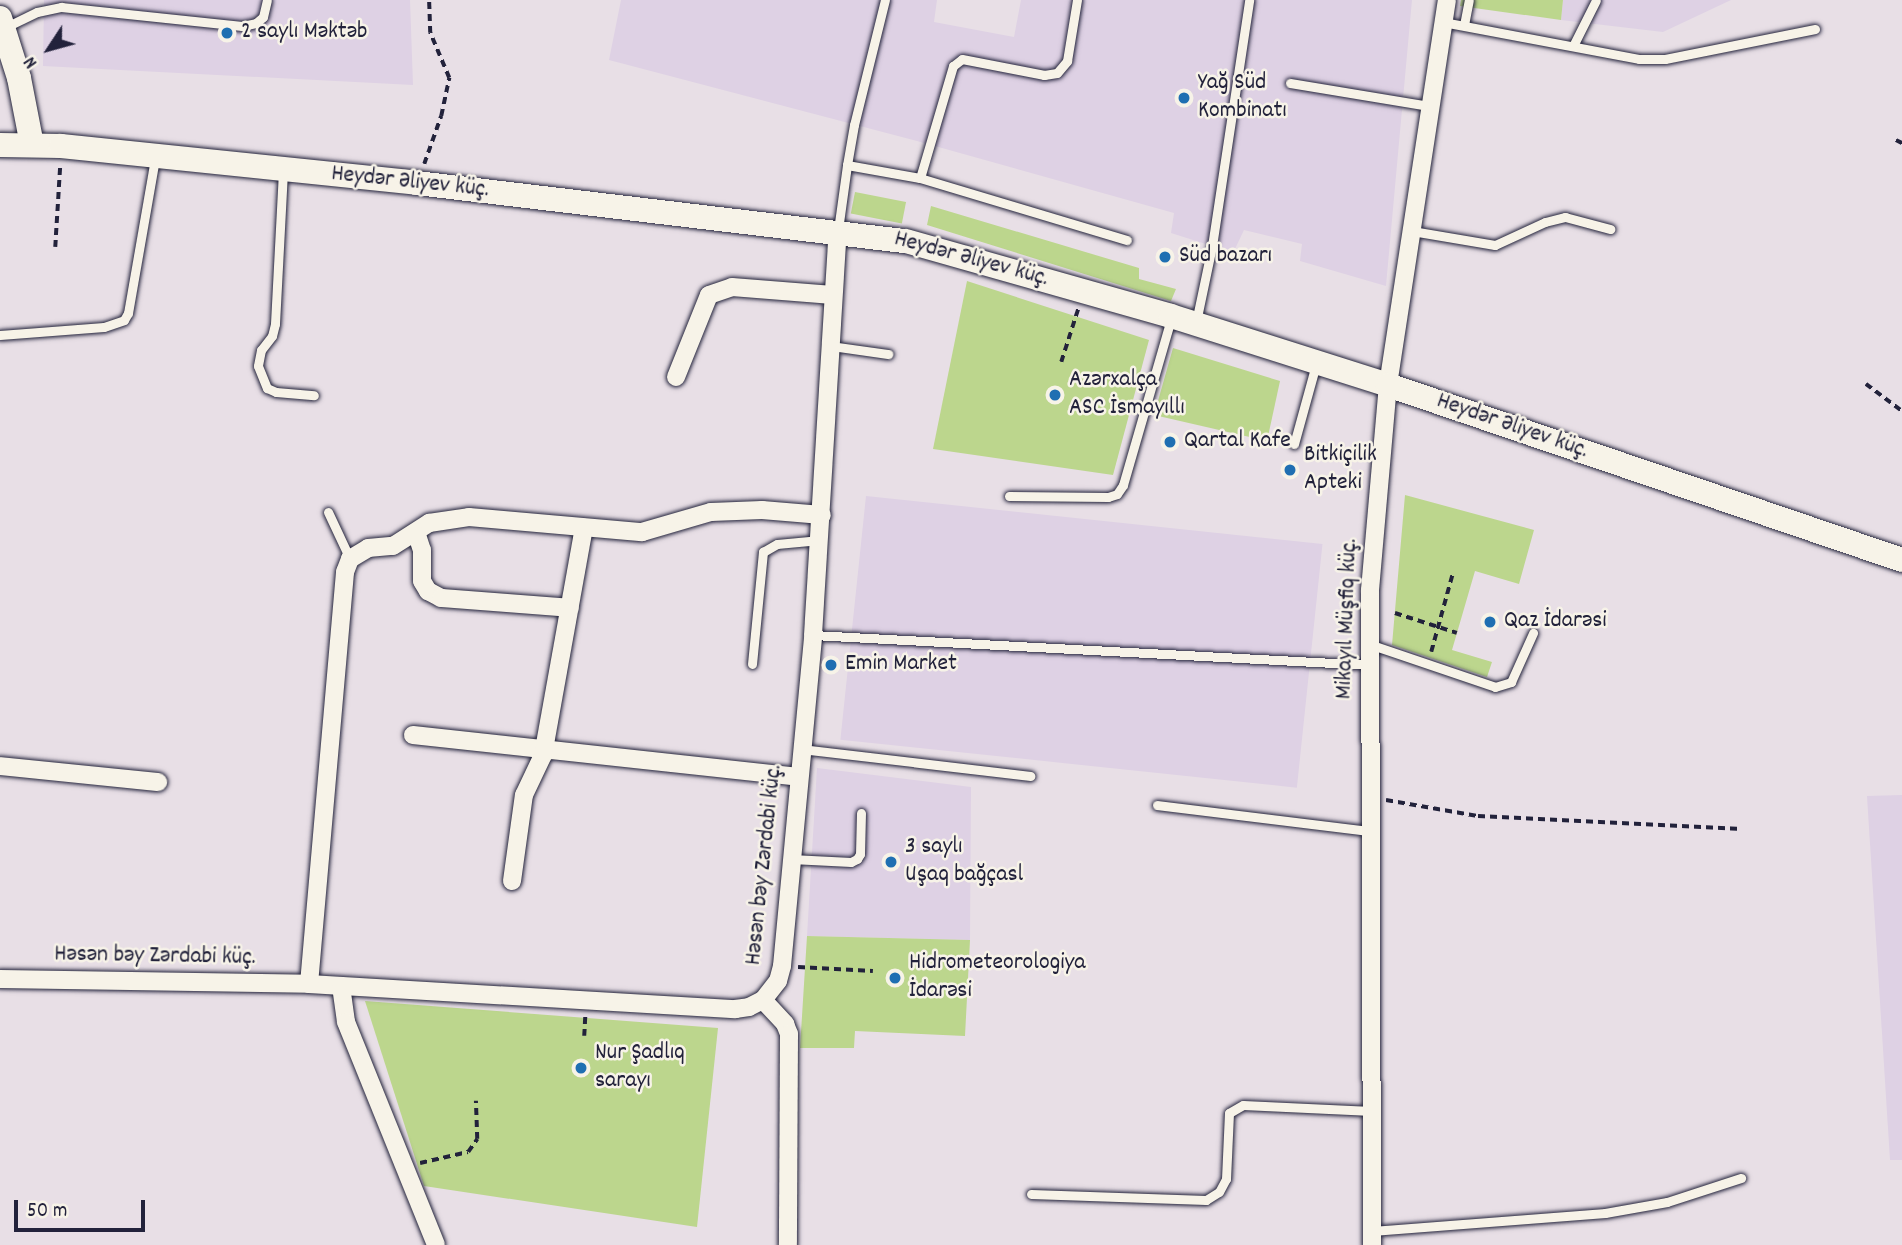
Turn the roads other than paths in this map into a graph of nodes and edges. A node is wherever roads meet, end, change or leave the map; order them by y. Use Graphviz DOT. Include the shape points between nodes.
graph roads {
  1 [pos="267,0"];
  2 [pos="885,0"];
  3 [pos="1077,0"];
  4 [pos="1250,0"];
  5 [pos="1447,0"];
  6 [pos="1469,0"];
  7 [pos="1596,0"];
  8 [pos="1443,22"];
  9 [pos="1,25"];
  10 [pos="1464,25"];
  11 [pos="1815,29"];
  12 [pos="1573,46"];
  13 [pos="1290,83"];
  14 [pos="1429,106"];
  15 [pos="0,145"];
  16 [pos="32,145"];
  17 [pos="156,156"];
  18 [pos="847,165"];
  19 [pos="283,169"];
  20 [pos="920,178"];
  21 [pos="1610,229"];
  22 [pos="838,231"];
  23 [pos="1412,231"];
  24 [pos="1127,240"];
  25 [pos="833,295"];
  26 [pos="1171,316"];
  27 [pos="1196,324"];
  28 [pos="0,335"];
  29 [pos="831,346"];
  30 [pos="888,354"];
  31 [pos="1317,362"];
  32 [pos="676,377"];
  33 [pos="1388,385"];
  34 [pos="314,395"];
  35 [pos="1294,444"];
  36 [pos="1009,496"];
  37 [pos="328,512"];
  38 [pos="822,515"];
  39 [pos="584,528"];
  40 [pos="416,532"];
  41 [pos="820,540"];
  42 [pos="350,559"];
  43 [pos="1902,560"];
  44 [pos="570,608"];
  45 [pos="1533,633"];
  46 [pos="813,635"];
  47 [pos="1369,644"];
  48 [pos="752,664"];
  49 [pos="1370,664"];
  50 [pos="413,735"];
  51 [pos="544,748"];
  52 [pos="802,749"];
  53 [pos="0,766"];
  54 [pos="1030,776"];
  55 [pos="799,777"];
  56 [pos="158,782"];
  57 [pos="1157,805"];
  58 [pos="861,813"];
  59 [pos="1370,831"];
  60 [pos="791,859"];
  61 [pos="512,881"];
  62 [pos="0,979"];
  63 [pos="309,984"];
  64 [pos="341,986"];
  65 [pos="763,1000"];
  66 [pos="1372,1111"];
  67 [pos="1741,1178"];
  68 [pos="1031,1194"];
  69 [pos="1372,1238"];
  70 [pos="436,1245"];
  71 [pos="788,1245"];
  1 -- 9 [label="lane" via="263,17 242,26 61,7"];
  2 -- 18 [label="lane"];
  3 -- 20 [label="lane" via="1066,61 1057,73 1044,75 962,59 953,66"];
  4 -- 27 [label="lane"];
  5 -- 8 [label="street, Mikayıl Müşfiq küç."];
  6 -- 10 [label="lane"];
  7 -- 12 [label="lane"];
  8 -- 10 [label="lane"];
  8 -- 14 [label="street, Mikayıl Müşfiq küç."];
  9 -- 16 [label="main road" via="19,78"];
  10 -- 12 [label="lane"];
  11 -- 12 [label="lane" via="1665,59 1639,59"];
  13 -- 14 [label="lane"];
  14 -- 23 [label="street, Mikayıl Müşfiq küç."];
  15 -- 16 [label="main road, Heydər Əliyev küç."];
  16 -- 17 [label="main road, Heydər Əliyev küç."];
  17 -- 19 [label="main road, Heydər Əliyev küç."];
  17 -- 28 [label="lane" via="124,320 104,327"];
  18 -- 20 [label="lane"];
  18 -- 22 [label="lane"];
  19 -- 22 [label="main road, Heydər Əliyev küç."];
  19 -- 34 [label="lane" via="275,324 258,366 267,388"];
  20 -- 24 [label="lane"];
  21 -- 23 [label="lane" via="1565,217 1495,245"];
  22 -- 25 [label="street, Həsən bəy Zərdabi küç."];
  22 -- 26 [label="main road, Heydər Əliyev küç." via="906,241"];
  23 -- 33 [label="street, Mikayıl Müşfiq küç."];
  25 -- 29 [label="street, Həsən bəy Zərdabi küç."];
  25 -- 32 [label="street" via="732,287 709,295"];
  26 -- 27 [label="main road, Heydər Əliyev küç."];
  26 -- 36 [label="lane" via="1117,494"];
  27 -- 31 [label="main road, Heydər Əliyev küç."];
  29 -- 30 [label="lane"];
  29 -- 38 [label="street, Həsən bəy Zərdabi küç."];
  31 -- 33 [label="main road, Heydər Əliyev küç."];
  31 -- 35 [label="lane"];
  33 -- 43 [label="main road, Heydər Əliyev küç."];
  33 -- 47 [label="street, Mikayıl Müşfiq küç."];
  37 -- 42 [label="lane"];
  38 -- 39 [label="street" via="711,512 642,532"];
  38 -- 41 [label="street, Həsən bəy Zərdabi küç."];
  39 -- 40 [label="street" via="469,517 429,523"];
  39 -- 44 [label="street"];
  40 -- 42 [label="street" via="393,546 368,548"];
  40 -- 44 [label="street" via="422,550 422,581 441,598"];
  41 -- 46 [label="street, Həsən bəy Zərdabi küç."];
  41 -- 48 [label="lane" via="777,544 763,552"];
  42 -- 63 [label="street" via="345,572"];
  44 -- 51 [label="street"];
  45 -- 47 [label="lane" via="1511,682 1495,687"];
  46 -- 49 [label="lane"];
  46 -- 52 [label="street, Həsən bəy Zərdabi küç."];
  47 -- 49 [label="street, Mikayıl Müşfiq küç."];
  49 -- 59 [label="street, Mikayıl Müşfiq küç."];
  50 -- 51 [label="street"];
  51 -- 55 [label="street"];
  51 -- 61 [label="street" via="524,796"];
  52 -- 54 [label="lane"];
  52 -- 55 [label="street, Həsən bəy Zərdabi küç."];
  53 -- 56 [label="street"];
  55 -- 60 [label="street, Həsən bəy Zərdabi küç."];
  57 -- 59 [label="lane"];
  58 -- 60 [label="lane" via="857,859"];
  59 -- 66 [label="street, Mikayıl Müşfiq küç."];
  60 -- 65 [label="street, Həsən bəy Zərdabi küç." via="782,966 778,981"];
  62 -- 63 [label="street, Həsən bəy Zərdabi küç."];
  63 -- 64 [label="street, Həsən bəy Zərdabi küç."];
  64 -- 65 [label="street, Həsən bəy Zərdabi küç." via="735,1009"];
  64 -- 70 [label="street" via="346,1022"];
  65 -- 71 [label="street" via="789,1034"];
  66 -- 68 [label="lane" via="1243,1105 1229,1113 1226,1179 1219,1192 1206,1200"];
  66 -- 69 [label="street, Mikayıl Müşfiq küç."];
  67 -- 69 [label="lane" via="1667,1202 1605,1213"];
}
